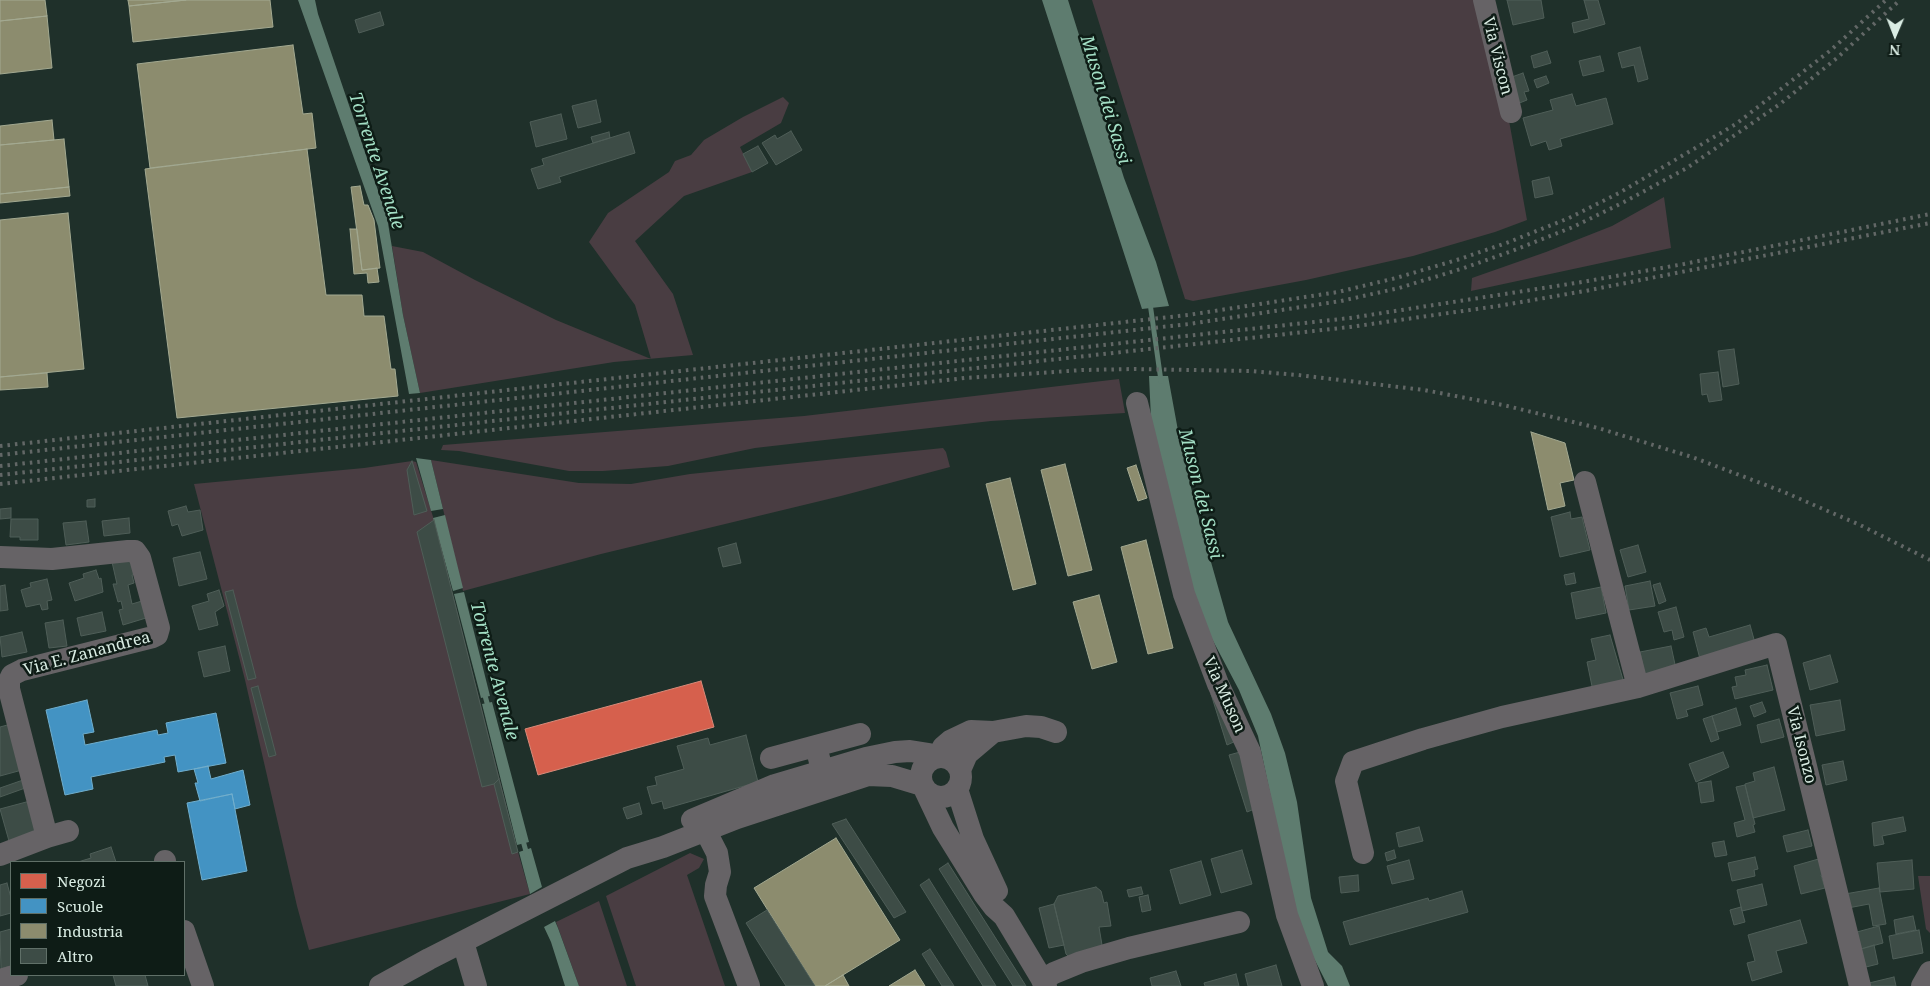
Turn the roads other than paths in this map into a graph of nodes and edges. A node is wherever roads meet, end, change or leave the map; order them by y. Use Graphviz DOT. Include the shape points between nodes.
graph roads {
  1 [pos="1484,0"];
  2 [pos="1511,112"];
  3 [pos="1136,403"];
  4 [pos="1585,482"];
  5 [pos="0,557"];
  6 [pos="1638,687"];
  7 [pos="992,732"];
  8 [pos="1056,732"];
  9 [pos="860,734"];
  10 [pos="816,746"];
  11 [pos="937,757"];
  12 [pos="771,758"];
  13 [pos="822,770"];
  14 [pos="888,776"];
  15 [pos="958,779"];
  16 [pos="924,787"];
  17 [pos="790,800"];
  18 [pos="702,823"];
  19 [pos="68,831"];
  20 [pos="47,837"];
  21 [pos="1363,853"];
  22 [pos="0,854"];
  23 [pos="1004,916"];
  24 [pos="1239,922"];
  25 [pos="185,934"];
  26 [pos="463,942"];
  27 [pos="1930,972"];
  28 [pos="14,976"];
  29 [pos="0,980"];
  30 [pos="1044,983"];
  31 [pos="203,986"];
  32 [pos="380,986"];
  33 [pos="476,986"];
  34 [pos="749,986"];
  35 [pos="1313,986"];
  36 [pos="1860,986"];
  37 [pos="1922,986"];
  1 -- 2 [label="street, Via Viscon"];
  3 -- 35 [label="street, Via Muson" via="1184,594 1218,684 1250,752 1287,915"];
  4 -- 6 [label="street"];
  5 -- 20 [label="street, Via E. Zanandrea" via="47,559 135,552 140,558 158,623 159,633 154,637 22,670 10,678 9,688 20,736"];
  6 -- 21 [label="street, Via Isonzo" via="1502,717 1353,762 1346,780"];
  6 -- 36 [label="street, Via Isonzo" via="1776,644"];
  7 -- 8 [label="street" via="1026,726"];
  7 -- 11 [label="street" via="971,730 950,741"];
  7 -- 15 [label="street" via="967,754"];
  9 -- 10 [label="street"];
  10 -- 12 [label="street"];
  10 -- 13 [label="street"];
  11 -- 13 [label="street" via="920,752 895,752"];
  11 -- 15 [label="street" via="950,759"];
  11 -- 16 [label="street" via="922,768 920,774"];
  13 -- 14 [label="street" via="830,777 875,768"];
  13 -- 17 [label="street" via="819,780 799,788"];
  13 -- 18 [label="street" via="760,791"];
  14 -- 16 [label="street"];
  14 -- 17 [label="street" via="868,775"];
  15 -- 16 [label="street" via="947,796 933,796"];
  15 -- 23 [label="street" via="973,839 1003,905"];
  16 -- 23 [label="street" via="958,853 984,894"];
  17 -- 18 [label="street"];
  18 -- 26 [label="street" via="663,847 627,858"];
  18 -- 34 [label="street" via="716,853 720,872 715,896"];
  19 -- 20 [label="street"];
  20 -- 22 [label="street"];
  23 -- 30 [label="street"];
  24 -- 30 [label="street" via="1081,962 1054,973"];
  25 -- 31 [label="street"];
  26 -- 32 [label="street"];
  26 -- 33 [label="street"];
  27 -- 37 [label="street"];
  28 -- 29 [label="street"];
}
